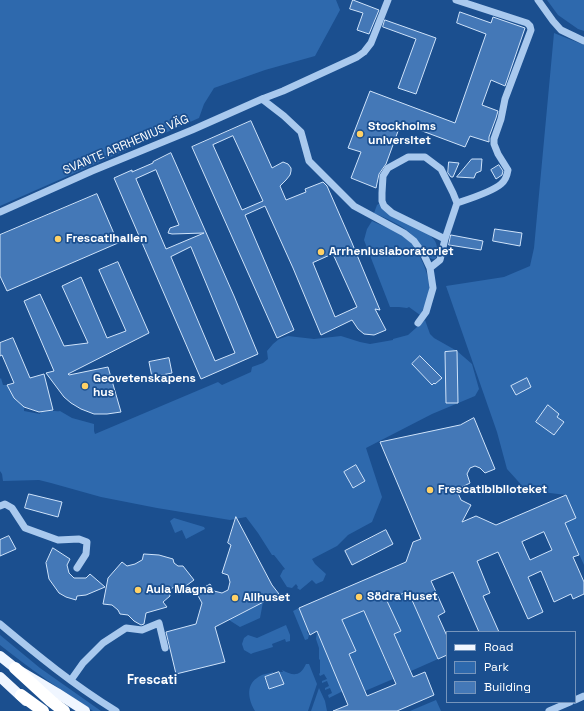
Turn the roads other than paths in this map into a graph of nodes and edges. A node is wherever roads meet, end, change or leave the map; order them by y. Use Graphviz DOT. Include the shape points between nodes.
graph roads {
  1 [pos="388,0"];
  2 [pos="456,0"];
  3 [pos="538,0"];
  4 [pos="584,41"];
  5 [pos="262,99"];
  6 [pos="457,204"];
  7 [pos="0,212"];
  8 [pos="445,239"];
  9 [pos="430,268"];
  10 [pos="418,323"];
  11 [pos="0,506"];
  12 [pos="77,568"];
  13 [pos="0,624"];
  14 [pos="165,648"];
  15 [pos="0,656"];
  16 [pos="15,668"];
  17 [pos="0,677"];
  18 [pos="71,680"];
  19 [pos="21,695"];
  20 [pos="568,703"];
  21 [pos="36,711"];
  22 [pos="43,711"];
  23 [pos="64,711"];
  24 [pos="85,711"];
  25 [pos="116,711"];
  26 [pos="549,711"];
  1 -- 5 [label="street, SVANTE ARRHENIUS VÄG" via="371,43 364,52"];
  2 -- 6 [label="street" via="527,23 531,30 505,99 494,139 508,175 495,188"];
  3 -- 4 [label="street" via="561,30"];
  5 -- 7 [label="street, SVANTE ARRHENIUS VÄG"];
  5 -- 9 [label="street" via="301,132 309,161 344,197 354,206 414,241"];
  6 -- 8 [label="street"];
  6 -- 8 [label="street" via="441,169 425,157 408,157 388,168 382,176 384,206 392,213"];
  8 -- 9 [label="street" via="440,260"];
  9 -- 10 [label="street" via="433,288 426,312"];
  11 -- 12 [label="street" via="5,504 12,508 25,528 58,540 79,539 87,542 86,554"];
  13 -- 18 [label="street" via="36,655"];
  14 -- 18 [label="street" via="159,623 142,630 126,628 104,643 83,663"];
  15 -- 16 [label="main road"];
  16 -- 23 [label="highway"];
  16 -- 24 [label="main road"];
  17 -- 19 [label="main road"];
  18 -- 25 [label="street"];
  19 -- 21 [label="main road"];
  19 -- 22 [label="highway"];
  20 -- 26 [label="street"];
}
